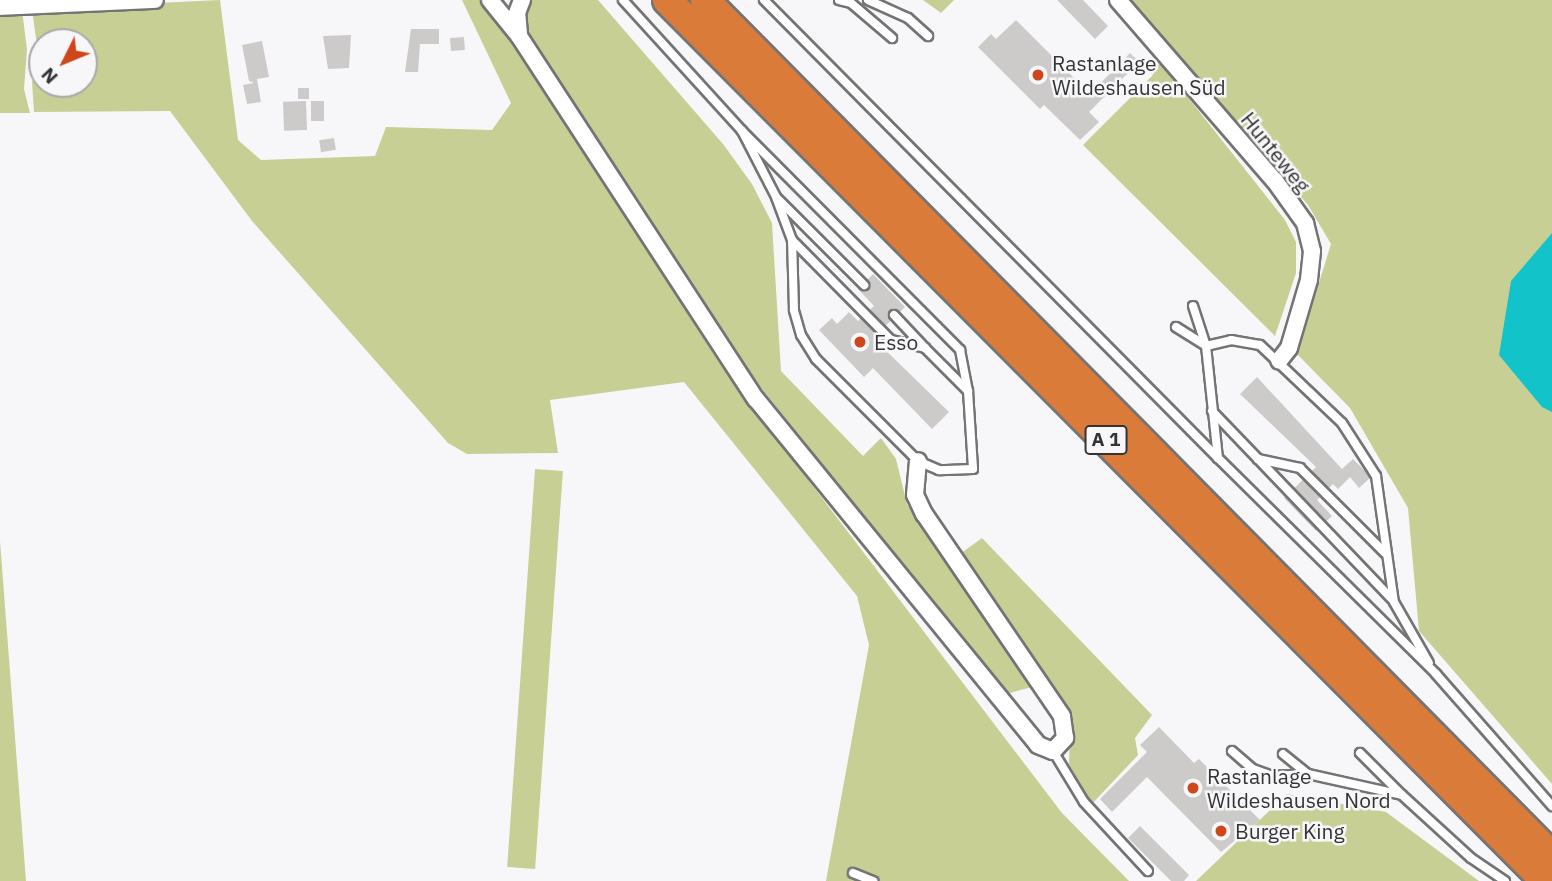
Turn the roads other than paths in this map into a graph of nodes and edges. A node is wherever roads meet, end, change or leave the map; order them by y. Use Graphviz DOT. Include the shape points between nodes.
graph roads {
  1 [pos="155,0"];
  2 [pos="490,0"];
  3 [pos="522,0"];
  4 [pos="623,0"];
  5 [pos="667,0"];
  6 [pos="705,0"];
  7 [pos="764,0"];
  8 [pos="839,0"];
  9 [pos="866,0"];
  10 [pos="1118,0"];
  11 [pos="107,1"];
  12 [pos="851,3"];
  13 [pos="0,7"];
  14 [pos="519,36"];
  15 [pos="928,36"];
  16 [pos="892,38"];
  17 [pos="742,131"];
  18 [pos="776,197"];
  19 [pos="792,240"];
  20 [pos="864,285"];
  21 [pos="1193,306"];
  22 [pos="894,316"];
  23 [pos="1176,327"];
  24 [pos="1206,345"];
  25 [pos="925,348"];
  26 [pos="1279,361"];
  27 [pos="968,391"];
  28 [pos="1212,411"];
  29 [pos="1217,458"];
  30 [pos="1258,459"];
  31 [pos="918,461"];
  32 [pos="1385,553"];
  33 [pos="1394,601"];
  34 [pos="1436,674"];
  35 [pos="1053,751"];
  36 [pos="1232,751"];
  37 [pos="1360,753"];
  38 [pos="1283,754"];
  39 [pos="1308,775"];
  40 [pos="1402,795"];
  41 [pos="1552,806"];
  42 [pos="1552,856"];
  43 [pos="1148,871"];
  44 [pos="852,873"];
  45 [pos="873,881"];
  46 [pos="1505,881"];
  47 [pos="1545,881"];
  1 -- 11 [label="street"];
  2 -- 14 [label="street"];
  3 -- 14 [label="street" via="517,13"];
  4 -- 17 [label="lane"];
  5 -- 47 [label="highway, A 1"];
  6 -- 42 [label="highway, A 1"];
  7 -- 29 [label="lane"];
  8 -- 12 [label="lane"];
  9 -- 12 [label="lane"];
  9 -- 15 [label="lane" via="908,18"];
  10 -- 26 [label="street, Hunteweg" via="1275,181 1305,223 1312,251 1309,280 1289,348"];
  11 -- 13 [label="street"];
  12 -- 16 [label="lane"];
  14 -- 35 [label="street" via="756,399 1041,749"];
  17 -- 18 [label="lane"];
  17 -- 27 [label="lane" via="960,349"];
  18 -- 19 [label="lane"];
  18 -- 20 [label="lane"];
  19 -- 25 [label="lane" via="891,340"];
  19 -- 31 [label="lane" via="791,277 801,335 816,359"];
  21 -- 24 [label="lane"];
  22 -- 25 [label="lane"];
  23 -- 24 [label="lane"];
  24 -- 26 [label="lane" via="1246,341 1260,345"];
  24 -- 28 [label="lane"];
  25 -- 27 [label="lane"];
  26 -- 32 [label="lane" via="1342,423 1376,476"];
  27 -- 31 [label="lane" via="973,468 939,470"];
  28 -- 29 [label="lane"];
  28 -- 30 [label="lane"];
  29 -- 34 [label="lane"];
  30 -- 32 [label="lane" via="1300,468"];
  30 -- 33 [label="lane"];
  31 -- 35 [label="street" via="915,495 924,514 1062,716 1065,738"];
  32 -- 33 [label="lane"];
  33 -- 34 [label="lane"];
  34 -- 41 [label="lane"];
  35 -- 43 [label="lane" via="1084,803"];
  36 -- 39 [label="lane" via="1253,769 1272,776"];
  37 -- 40 [label="lane"];
  38 -- 39 [label="lane"];
  39 -- 40 [label="lane"];
  40 -- 46 [label="lane" via="1471,858"];
  44 -- 45 [label="lane"];
}
